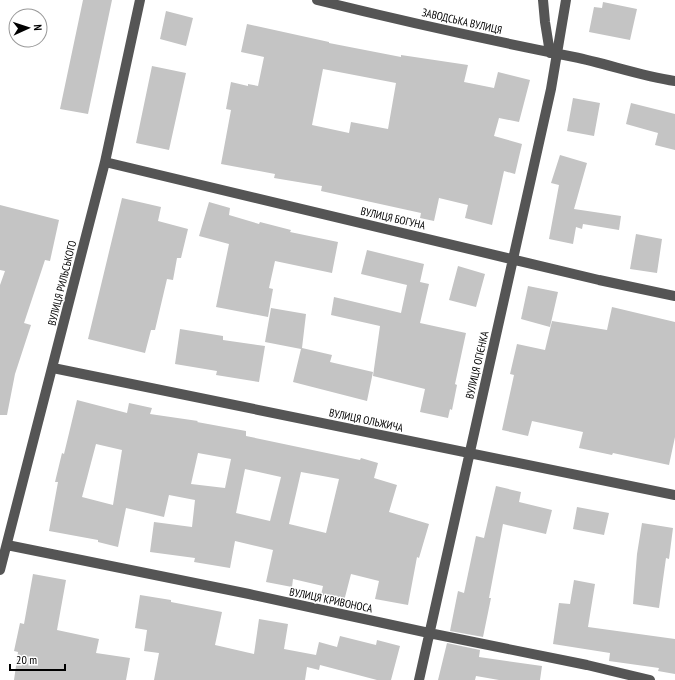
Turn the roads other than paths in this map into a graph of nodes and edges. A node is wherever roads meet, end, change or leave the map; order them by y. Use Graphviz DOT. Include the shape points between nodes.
graph roads {
  1 [pos="140,0"];
  2 [pos="316,0"];
  3 [pos="543,0"];
  4 [pos="566,0"];
  5 [pos="553,54"];
  6 [pos="675,80"];
  7 [pos="105,162"];
  8 [pos="513,259"];
  9 [pos="675,296"];
  10 [pos="53,368"];
  11 [pos="470,453"];
  12 [pos="675,495"];
  13 [pos="6,545"];
  14 [pos="0,570"];
  15 [pos="429,633"];
  16 [pos="419,680"];
  17 [pos="650,680"];
  1 -- 7 [label="street, ВУЛИЦЯ РИЛЬСЬКОГО"];
  2 -- 5 [label="street, ЗАВОДСЬКА ВУЛИЦЯ"];
  3 -- 5 [label="street" via="545,22"];
  4 -- 5 [label="street"];
  5 -- 6 [label="street, ЗАВОДСЬКА ВУЛИЦЯ"];
  5 -- 8 [label="street, ВУЛИЦЯ ОГІЄНКА" via="551,89"];
  7 -- 8 [label="street, ВУЛИЦЯ БОГУНА"];
  7 -- 10 [label="street, ВУЛИЦЯ РИЛЬСЬКОГО"];
  8 -- 9 [label="street, ВУЛИЦЯ БОГУНА"];
  8 -- 11 [label="street, ВУЛИЦЯ ОГІЄНКА"];
  10 -- 11 [label="street, ВУЛИЦЯ ОЛЬЖИЧА"];
  10 -- 13 [label="street, ВУЛИЦЯ РИЛЬСЬКОГО"];
  11 -- 12 [label="street, ВУЛИЦЯ ОЛЬЖИЧА"];
  11 -- 15 [label="street, ВУЛИЦЯ ОГІЄНКА"];
  13 -- 14 [label="street, ВУЛИЦЯ РИЛЬСЬКОГО"];
  13 -- 15 [label="street, ВУЛИЦЯ КРИВОНОСА"];
  15 -- 16 [label="street, ВУЛИЦЯ ОГІЄНКА"];
  15 -- 17 [label="street, ВУЛИЦЯ КРИВОНОСА"];
}
